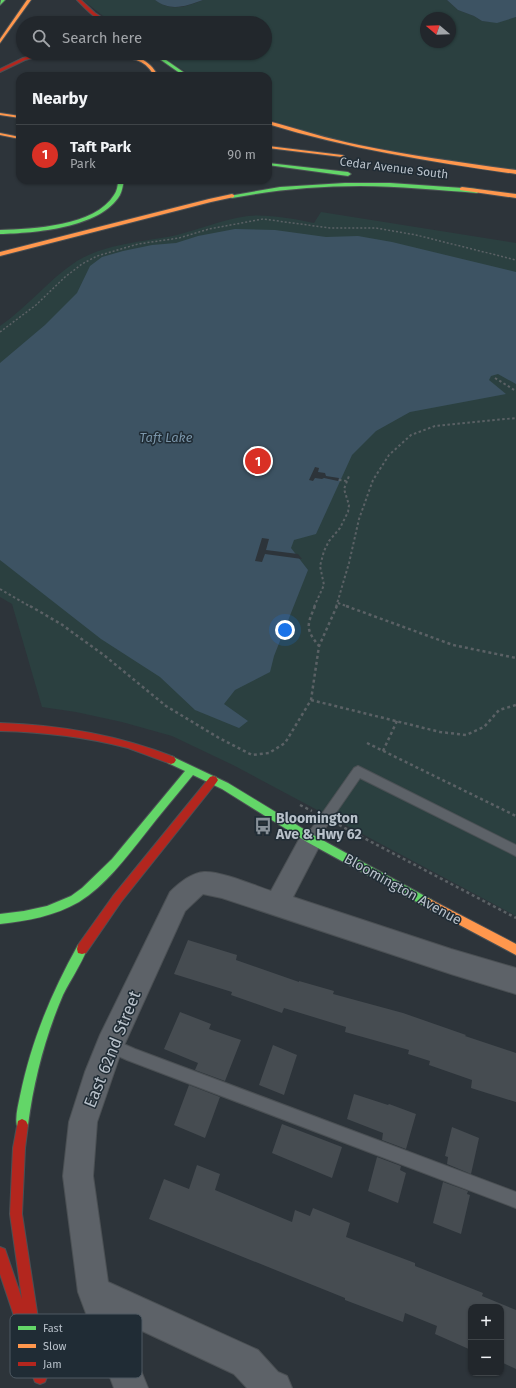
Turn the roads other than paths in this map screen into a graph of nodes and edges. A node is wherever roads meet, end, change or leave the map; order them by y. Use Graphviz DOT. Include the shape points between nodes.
graph roads {
  1 [pos="3,0"];
  2 [pos="29,0"];
  3 [pos="79,0"];
  4 [pos="0,4"];
  5 [pos="18,16"];
  6 [pos="97,16"];
  7 [pos="16,19"];
  8 [pos="0,42"];
  9 [pos="20,60"];
  10 [pos="140,60"];
  11 [pos="163,60"];
  12 [pos="0,70"];
  13 [pos="156,72"];
  14 [pos="181,72"];
  15 [pos="0,112"];
  16 [pos="16,112"];
  17 [pos="16,115"];
  18 [pos="272,123"];
  19 [pos="0,129"];
  20 [pos="16,131"];
  21 [pos="0,134"];
  22 [pos="16,137"];
  23 [pos="272,148"];
  24 [pos="354,158"];
  25 [pos="385,162"];
  26 [pos="272,165"];
  27 [pos="516,172"];
  28 [pos="516,177"];
  29 [pos="121,184"];
  30 [pos="477,191"];
  31 [pos="516,196"];
  32 [pos="0,232"];
  33 [pos="0,254"];
  34 [pos="0,727"];
  35 [pos="192,770"];
  36 [pos="213,780"];
  37 [pos="312,839"];
  38 [pos="516,851"];
  39 [pos="277,904"];
  40 [pos="0,919"];
  41 [pos="516,950"];
  42 [pos="516,980"];
  43 [pos="110,1045"];
  44 [pos="516,1200"];
  45 [pos="0,1254"];
  46 [pos="94,1292"];
  47 [pos="20,1314"];
  48 [pos="31,1314"];
  49 [pos="102,1314"];
  50 [pos="142,1314"];
  51 [pos="142,1314"];
  52 [pos="41,1378"];
  53 [pos="127,1378"];
  54 [pos="267,1387"];
  55 [pos="44,1388"];
  56 [pos="131,1388"];
  1 -- 4 [label="main road"];
  2 -- 5 [label="main road"];
  3 -- 6 [label="main road"];
  7 -- 8 [label="main road"];
  9 -- 12 [label="main road"];
  10 -- 13 [label="main road"];
  11 -- 14 [label="main road"];
  15 -- 16 [label="main road"];
  15 -- 17 [label="main road"];
  18 -- 27 [label="main road" via="346,145"];
  19 -- 20 [label="main road"];
  21 -- 22 [label="main road"];
  23 -- 24 [label="main road, Cedar Avenue South"];
  25 -- 28 [label="main road, Cedar Avenue South"];
  26 -- 30 [label="main road, Cedar Avenue South"];
  29 -- 32 [label="main road" via="120,189 106,206 78,221 48,229"];
  30 -- 31 [label="main road, Cedar Avenue South"];
  30 -- 33 [label="main road" via="362,184 266,190 211,200"];
  34 -- 35 [label="main road, Bloomington Avenue" via="52,729 125,743"];
  35 -- 36 [label="main road, Bloomington Avenue"];
  35 -- 40 [label="main road" via="111,868 91,887 74,899 48,911 19,918"];
  36 -- 37 [label="main road, Bloomington Avenue"];
  36 -- 48 [label="main road" via="117,899 89,938 66,976 36,1051 25,1096 19,1148 16,1214"];
  37 -- 38 [label="lane" via="358,771"];
  37 -- 39 [label="street"];
  37 -- 41 [label="main road, Bloomington Avenue"];
  39 -- 42 [label="street" via="472,969"];
  39 -- 43 [label="street, East 62nd Street" via="203,883 187,891 176,902"];
  43 -- 44 [label="lane"];
  43 -- 46 [label="street, East 62nd Street" via="83,1122 78,1176"];
  45 -- 47 [label="main road"];
  46 -- 49 [label="street, East 62nd Street"];
  46 -- 50 [label="street"];
  51 -- 54 [label="street" via="246,1362"];
  52 -- 55 [label="main road"];
  53 -- 56 [label="street, East 62nd Street"];
}
